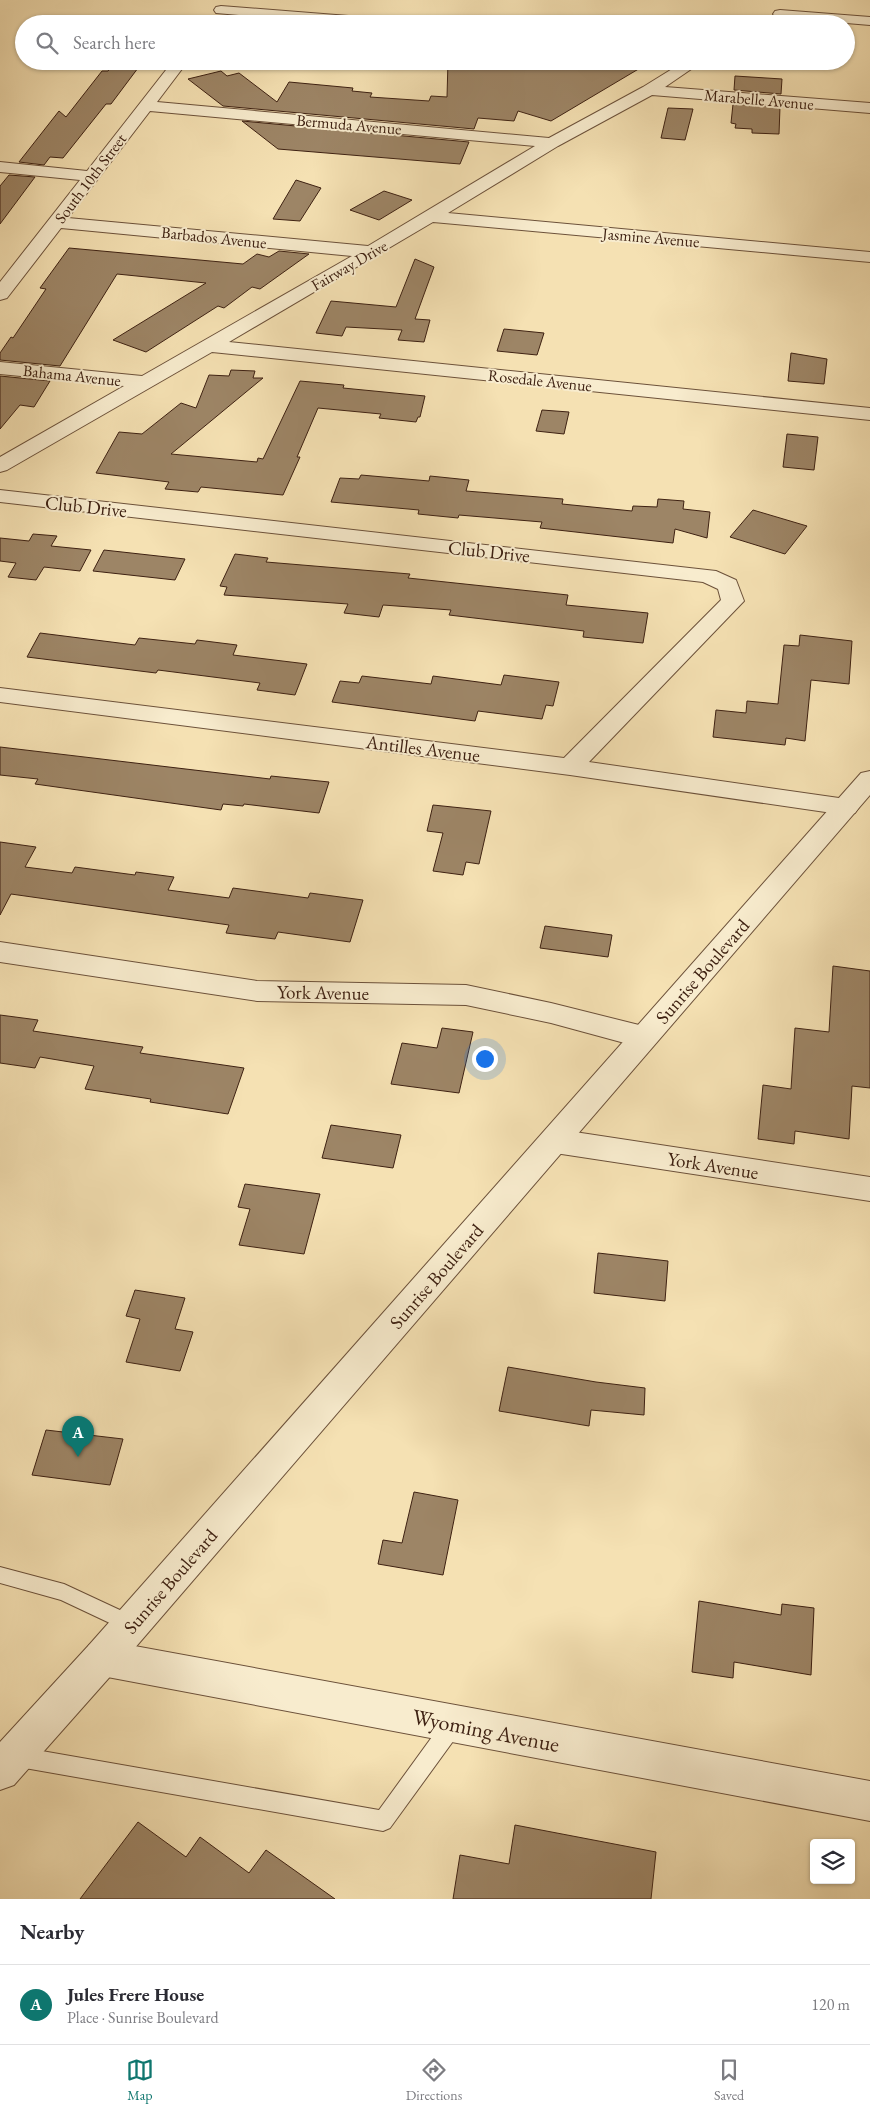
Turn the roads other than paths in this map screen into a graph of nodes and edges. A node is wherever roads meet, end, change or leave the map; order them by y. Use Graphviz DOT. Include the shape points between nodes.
graph roads {
  1 [pos="804,0"];
  2 [pos="225,5"];
  3 [pos="217,15"];
  4 [pos="317,15"];
  5 [pos="779,15"];
  6 [pos="855,20"];
  7 [pos="870,21"];
  8 [pos="173,70"];
  9 [pos="681,70"];
  10 [pos="649,90"];
  11 [pos="145,106"];
  12 [pos="870,108"];
  13 [pos="552,143"];
  14 [pos="0,167"];
  15 [pos="91,176"];
  16 [pos="431,217"];
  17 [pos="57,222"];
  18 [pos="371,252"];
  19 [pos="870,257"];
  20 [pos="0,294"];
  21 [pos="210,346"];
  22 [pos="0,368"];
  23 [pos="144,382"];
  24 [pos="870,414"];
  25 [pos="0,466"];
  26 [pos="0,496"];
  27 [pos="0,694"];
  28 [pos="570,767"];
  29 [pos="870,779"];
  30 [pos="846,808"];
  31 [pos="0,952"];
  32 [pos="644,1037"];
  33 [pos="555,1141"];
  34 [pos="870,1189"];
  35 [pos="0,1575"];
  36 [pos="131,1624"];
  37 [pos="102,1658"];
  38 [pos="454,1724"];
  39 [pos="7,1764"];
  40 [pos="870,1801"];
  1 -- 5 [label="street"];
  2 -- 3 [label="street"];
  2 -- 4 [label="street"];
  6 -- 7 [label="street"];
  8 -- 11 [label="street, South 10th Street"];
  9 -- 10 [label="street, Fairway Drive"];
  10 -- 12 [label="street, Marabelle Avenue"];
  10 -- 13 [label="street, Fairway Drive"];
  11 -- 13 [label="street, Bermuda Avenue"];
  11 -- 15 [label="street, South 10th Street"];
  13 -- 16 [label="street, Fairway Drive"];
  14 -- 15 [label="street"];
  15 -- 17 [label="street, South 10th Street"];
  16 -- 18 [label="street, Fairway Drive"];
  16 -- 19 [label="street, Jasmine Avenue"];
  17 -- 18 [label="street, Barbados Avenue"];
  17 -- 20 [label="street, South 10th Street"];
  18 -- 21 [label="street, Fairway Drive"];
  21 -- 23 [label="street, Fairway Drive"];
  21 -- 24 [label="street, Rosedale Avenue"];
  22 -- 23 [label="street, Bahama Avenue"];
  23 -- 25 [label="street, Fairway Drive"];
  26 -- 28 [label="street, Club Drive" via="708,576 728,585 733,601"];
  27 -- 28 [label="street, Antilles Avenue"];
  28 -- 30 [label="street, Antilles Avenue"];
  29 -- 30 [label="street, Sunrise Boulevard"];
  30 -- 32 [label="street, Sunrise Boulevard"];
  31 -- 32 [label="street, York Avenue" via="257,991 466,995"];
  32 -- 33 [label="street, Sunrise Boulevard"];
  33 -- 34 [label="street, York Avenue"];
  33 -- 36 [label="street, Sunrise Boulevard"];
  35 -- 36 [label="lane" via="64,1592"];
  36 -- 37 [label="street, Sunrise Boulevard"];
  37 -- 38 [label="street, Wyoming Avenue"];
  37 -- 39 [label="street, Sunrise Boulevard"];
  38 -- 39 [label="lane" via="383,1820"];
  38 -- 40 [label="street, Wyoming Avenue"];
}
